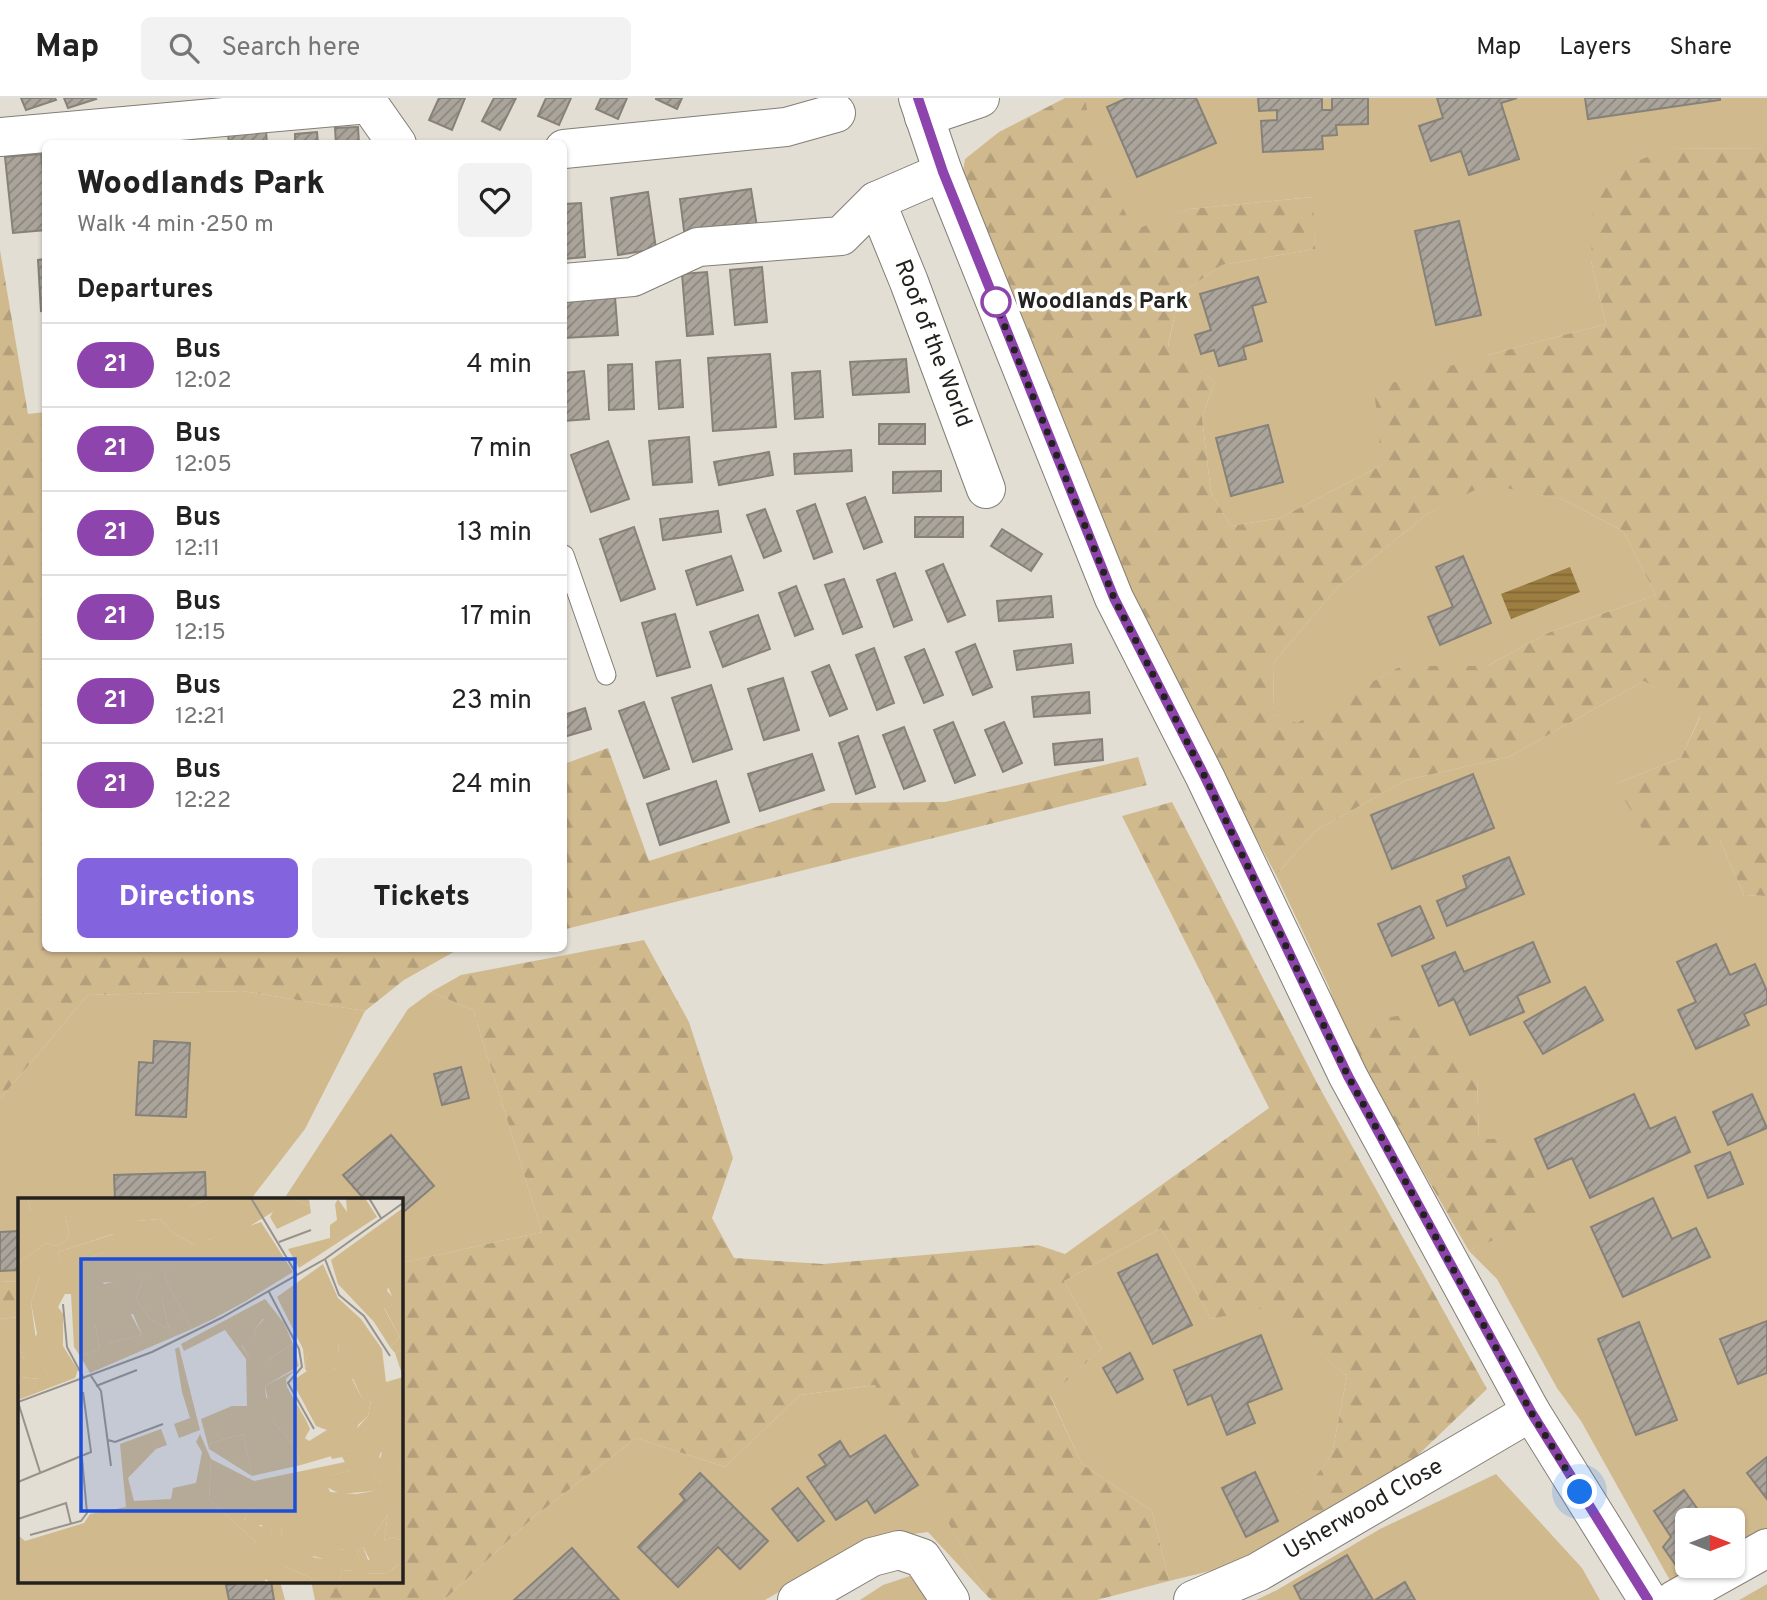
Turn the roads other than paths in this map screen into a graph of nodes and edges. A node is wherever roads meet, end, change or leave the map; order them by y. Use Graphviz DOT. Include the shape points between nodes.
graph roads {
  1 [pos="980,98"];
  2 [pos="368,101"];
  3 [pos="921,108"];
  4 [pos="836,113"];
  5 [pos="0,137"];
  6 [pos="394,140"];
  7 [pos="567,149"];
  8 [pos="943,172"];
  9 [pos="876,201"];
  10 [pos="567,283"];
  11 [pos="986,489"];
  12 [pos="567,563"];
  13 [pos="607,675"];
  14 [pos="1531,1412"];
  15 [pos="1767,1548"];
  16 [pos="797,1600"];
  17 [pos="950,1600"];
  18 [pos="1193,1600"];
  19 [pos="1648,1600"];
  20 [pos="1674,1600"];
  1 -- 3 [label="street"];
  2 -- 5 [label="street"];
  2 -- 6 [label="street"];
  3 -- 8 [label="street"];
  4 -- 7 [label="street" via="786,127"];
  8 -- 9 [label="street"];
  8 -- 14 [label="street" via="1114,598 1348,1076"];
  9 -- 10 [label="street" via="842,236 698,247 634,276"];
  9 -- 11 [label="street, Roof of the World"];
  12 -- 13 [label="lane"];
  14 -- 18 [label="street, Usherwood Close" via="1258,1572"];
  14 -- 19 [label="street"];
  15 -- 20 [label="street"];
  16 -- 17 [label="street" via="872,1556 899,1550 922,1558"];
}
